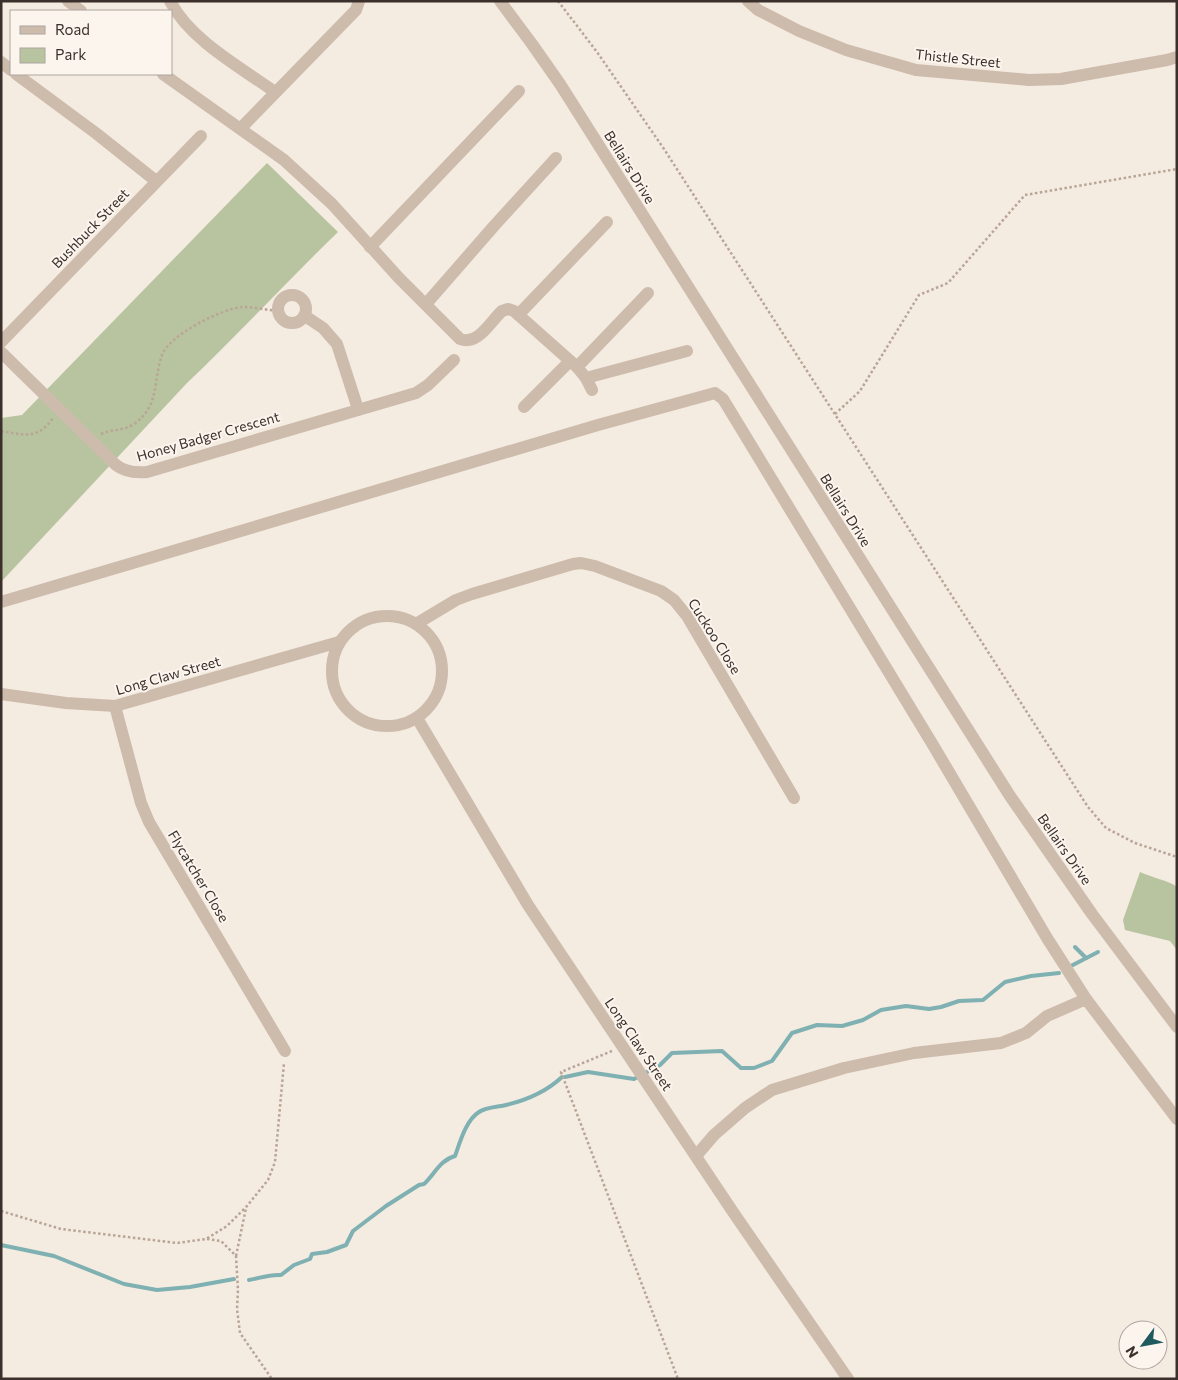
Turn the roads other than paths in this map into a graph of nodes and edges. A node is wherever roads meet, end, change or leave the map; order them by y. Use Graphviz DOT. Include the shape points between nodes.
graph roads {
  1 [pos="68,1"];
  2 [pos="170,1"];
  3 [pos="359,1"];
  4 [pos="500,1"];
  5 [pos="748,1"];
  6 [pos="80,10"];
  7 [pos="1177,57"];
  8 [pos="17,75"];
  9 [pos="164,75"];
  10 [pos="519,91"];
  11 [pos="275,92"];
  12 [pos="241,128"];
  13 [pos="201,136"];
  14 [pos="556,158"];
  15 [pos="156,181"];
  16 [pos="607,222"];
  17 [pos="370,247"];
  18 [pos="648,293"];
  19 [pos="426,304"];
  20 [pos="519,314"];
  21 [pos="305,316"];
  22 [pos="1,342"];
  23 [pos="687,350"];
  24 [pos="1,352"];
  25 [pos="454,360"];
  26 [pos="573,364"];
  27 [pos="586,378"];
  28 [pos="592,390"];
  29 [pos="524,407"];
  30 [pos="358,410"];
  31 [pos="1,602"];
  32 [pos="416,624"];
  33 [pos="339,642"];
  34 [pos="1,694"];
  35 [pos="115,706"];
  36 [pos="417,718"];
  37 [pos="794,798"];
  38 [pos="1086,999"];
  39 [pos="1177,1027"];
  40 [pos="286,1051"];
  41 [pos="1177,1119"];
  42 [pos="696,1156"];
  43 [pos="848,1379"];
  1 -- 6 [label="street"];
  2 -- 11 [label="street" via="184,22 209,45"];
  3 -- 11 [label="street" via="356,10"];
  4 -- 39 [label="street, Bellairs Drive" via="560,84 1010,796 1092,914"];
  5 -- 7 [label="street, Thistle Street" via="758,10 799,31 846,50 916,70 1029,80 1061,79"];
  8 -- 15 [label="street"];
  9 -- 12 [label="street"];
  10 -- 17 [label="street"];
  11 -- 12 [label="street"];
  12 -- 17 [label="street" via="284,160 320,193"];
  13 -- 15 [label="street, Bushbuck Street"];
  14 -- 19 [label="street"];
  15 -- 22 [label="street, Bushbuck Street"];
  16 -- 20 [label="street"];
  17 -- 19 [label="street"];
  18 -- 26 [label="street"];
  19 -- 20 [label="street" via="460,339 466,341 477,337 504,310"];
  20 -- 26 [label="street"];
  21 -- 21 [label="street" via="306,306 301,298 292,295 280,302 278,311 282,320 290,324"];
  21 -- 30 [label="street" via="323,328 337,344"];
  23 -- 27 [label="street"];
  24 -- 30 [label="street, Honey Badger Crescent" via="120,468 130,472 143,472"];
  25 -- 30 [label="street, Honey Badger Crescent" via="422,390"];
  26 -- 27 [label="street"];
  26 -- 29 [label="street"];
  27 -- 28 [label="street"];
  31 -- 38 [label="street" via="715,393 723,399 1046,938"];
  32 -- 33 [label="street" via="396,616 374,617 354,626"];
  32 -- 36 [label="street" via="430,636 439,653 442,671 440,690 431,706"];
  32 -- 37 [label="street, Cuckoo Close" via="456,600 573,564 594,566 662,591 687,616"];
  33 -- 35 [label="street, Long Claw Street"];
  33 -- 36 [label="street" via="332,659 332,678 337,696 348,711 363,722 381,727 400,725"];
  34 -- 35 [label="street, Long Claw Street"];
  35 -- 40 [label="street, Flycatcher Close" via="146,815"];
  36 -- 42 [label="street, Long Claw Street" via="528,905"];
  38 -- 41 [label="street"];
  38 -- 42 [label="street" via="1047,1016 1026,1033 1001,1043 914,1053 844,1068 772,1090 745,1108"];
  42 -- 43 [label="street, Long Claw Street"];
}
